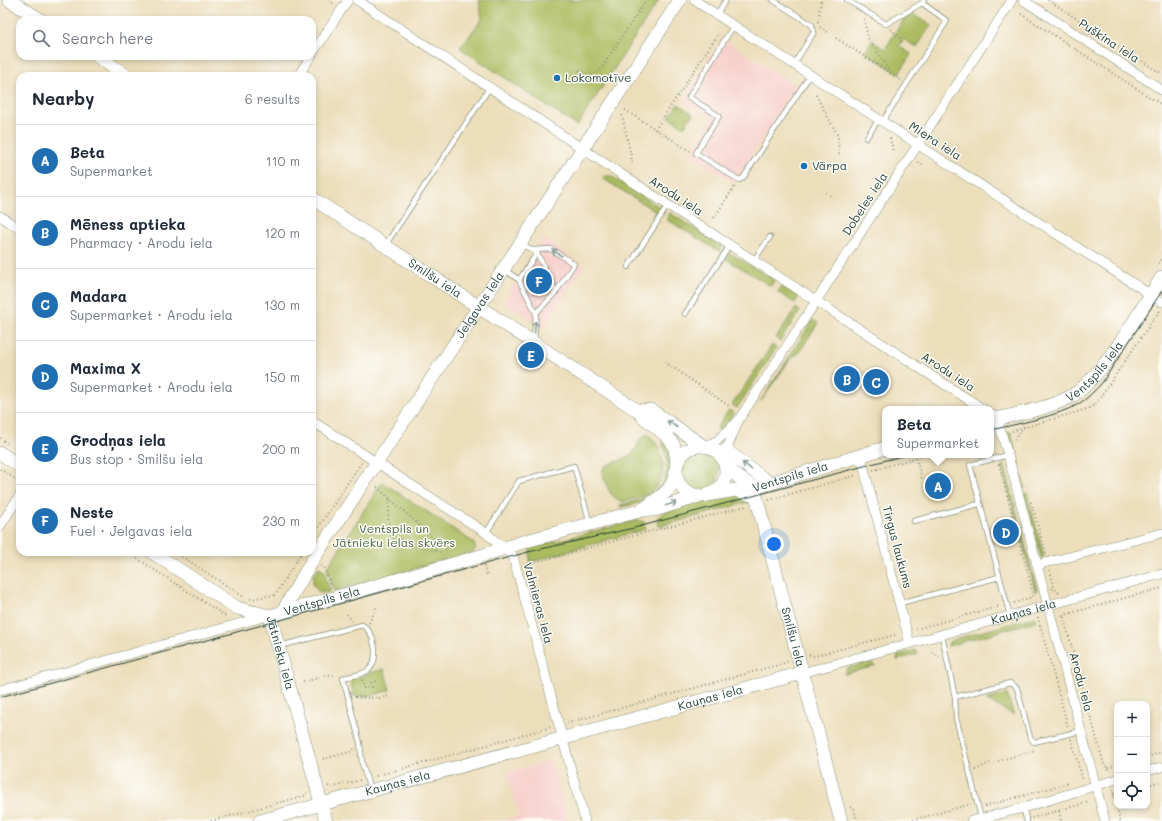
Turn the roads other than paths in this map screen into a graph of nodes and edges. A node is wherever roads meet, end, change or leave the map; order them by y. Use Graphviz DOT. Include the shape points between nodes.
graph roads {
  1 [pos="9,0"];
  2 [pos="348,0"];
  3 [pos="357,0"];
  4 [pos="680,0"];
  5 [pos="694,0"];
  6 [pos="726,0"];
  7 [pos="773,0"];
  8 [pos="847,0"];
  9 [pos="1012,0"];
  10 [pos="1023,0"];
  11 [pos="923,2"];
  12 [pos="717,14"];
  13 [pos="35,16"];
  14 [pos="734,26"];
  15 [pos="316,49"];
  16 [pos="103,60"];
  17 [pos="309,60"];
  18 [pos="794,64"];
  19 [pos="121,72"];
  20 [pos="301,72"];
  21 [pos="810,75"];
  22 [pos="490,87"];
  23 [pos="1162,90"];
  24 [pos="881,120"];
  25 [pos="866,138"];
  26 [pos="919,144"];
  27 [pos="583,148"];
  28 [pos="316,201"];
  29 [pos="668,205"];
  30 [pos="0,216"];
  31 [pos="16,226"];
  32 [pos="770,237"];
  33 [pos="521,243"];
  34 [pos="730,245"];
  35 [pos="385,246"];
  36 [pos="535,252"];
  37 [pos="754,260"];
  38 [pos="544,267"];
  39 [pos="628,267"];
  40 [pos="504,269"];
  41 [pos="549,277"];
  42 [pos="1162,277"];
  43 [pos="519,280"];
  44 [pos="556,292"];
  45 [pos="1150,294"];
  46 [pos="816,300"];
  47 [pos="1162,302"];
  48 [pos="479,307"];
  49 [pos="536,313"];
  50 [pos="685,314"];
  51 [pos="534,342"];
  52 [pos="978,406"];
  53 [pos="638,411"];
  54 [pos="994,417"];
  55 [pos="994,420"];
  56 [pos="738,421"];
  57 [pos="316,424"];
  58 [pos="704,446"];
  59 [pos="882,449"];
  60 [pos="0,453"];
  61 [pos="1008,455"];
  62 [pos="861,457"];
  63 [pos="725,458"];
  64 [pos="994,458"];
  65 [pos="994,458"];
  66 [pos="16,463"];
  67 [pos="377,463"];
  68 [pos="676,468"];
  69 [pos="769,483"];
  70 [pos="706,495"];
  71 [pos="756,497"];
  72 [pos="16,501"];
  73 [pos="979,504"];
  74 [pos="643,510"];
  75 [pos="914,521"];
  76 [pos="590,524"];
  77 [pos="0,526"];
  78 [pos="486,533"];
  79 [pos="1162,533"];
  80 [pos="504,549"];
  81 [pos="316,555"];
  82 [pos="158,556"];
  83 [pos="315,556"];
  84 [pos="1037,565"];
  85 [pos="1162,574"];
  86 [pos="999,577"];
  87 [pos="900,603"];
  88 [pos="1048,606"];
  89 [pos="283,611"];
  90 [pos="270,616"];
  91 [pos="1010,617"];
  92 [pos="942,636"];
  93 [pos="910,644"];
  94 [pos="278,647"];
  95 [pos="802,673"];
  96 [pos="0,690"];
  97 [pos="955,697"];
  98 [pos="1082,731"];
  99 [pos="563,738"];
  100 [pos="1162,767"];
  101 [pos="1150,770"];
  102 [pos="1113,777"];
  103 [pos="1096,785"];
  104 [pos="370,792"];
  105 [pos="321,805"];
  106 [pos="1023,808"];
  107 [pos="981,818"];
  108 [pos="274,819"];
  109 [pos="260,821"];
  110 [pos="326,821"];
  111 [pos="585,821"];
  112 [pos="841,821"];
  113 [pos="971,821"];
  114 [pos="1027,821"];
  115 [pos="1105,821"];
  1 -- 13 [label="street"];
  2 -- 15 [label="street"];
  3 -- 22 [label="street, Arodu iela"];
  4 -- 27 [label="street, Jelgavas iela"];
  5 -- 12 [label="street, Miera iela"];
  6 -- 12 [label="lane"];
  7 -- 18 [label="lane" via="812,25 814,32"];
  8 -- 11 [label="lane" via="886,24"];
  9 -- 26 [label="street, Dobeles iela"];
  10 -- 23 [label="street, Puškina iela"];
  11 -- 24 [label="lane" via="947,21"];
  12 -- 14 [label="street, Miera iela"];
  14 -- 18 [label="street, Miera iela"];
  14 -- 21 [label="lane" via="689,97 719,116 696,153 739,180 743,178"];
  16 -- 19 [label="street"];
  17 -- 20 [label="street"];
  18 -- 21 [label="street, Miera iela"];
  21 -- 24 [label="street, Miera iela"];
  22 -- 27 [label="street, Arodu iela"];
  22 -- 35 [label="lane"];
  24 -- 25 [label="lane"];
  24 -- 26 [label="street, Miera iela"];
  26 -- 45 [label="street, Miera iela"];
  26 -- 46 [label="street, Dobeles iela"];
  27 -- 29 [label="street, Arodu iela"];
  27 -- 33 [label="street, Jelgavas iela"];
  28 -- 35 [label="street, Smilšu iela"];
  29 -- 34 [label="street, Arodu iela"];
  29 -- 39 [label="lane"];
  30 -- 31 [label="street"];
  32 -- 37 [label="lane"];
  33 -- 36 [label="lane"];
  33 -- 40 [label="street, Jelgavas iela"];
  34 -- 37 [label="street, Arodu iela"];
  34 -- 50 [label="lane"];
  35 -- 48 [label="street, Smilšu iela"];
  36 -- 38 [label="lane"];
  36 -- 43 [label="lane"];
  44 -- 36 [label="lane, one-way" via="574,264 551,249"];
  37 -- 46 [label="street, Arodu iela"];
  40 -- 43 [label="lane"];
  40 -- 48 [label="street, Jelgavas iela"];
  41 -- 44 [label="lane"];
  42 -- 45 [label="street, Ventspils iela"];
  43 -- 49 [label="lane"];
  44 -- 49 [label="lane"];
  45 -- 47 [label="street, Miera iela"];
  45 -- 54 [label="street, Ventspils iela" via="1107,360 1086,385 1070,397 1050,404"];
  46 -- 52 [label="street, Arodu iela"];
  46 -- 56 [label="street, Dobeles iela"];
  48 -- 51 [label="street, Smilšu iela"];
  48 -- 67 [label="street, Jelgavas iela"];
  51 -- 49 [label="lane, one-way"];
  51 -- 53 [label="street, Smilšu iela"];
  58 -- 53 [label="street, Smilšu iela, one-way" via="651,410"];
  53 -- 68 [label="street, Smilšu iela" via="674,445"];
  55 -- 61 [label="street, Arodu iela"];
  56 -- 58 [label="street" via="718,440"];
  56 -- 63 [label="street"];
  57 -- 67 [label="street, Valmieras iela"];
  58 -- 63 [label="street" via="717,451"];
  58 -- 68 [label="street" via="686,450"];
  59 -- 62 [label="street, Ventspils iela"];
  60 -- 66 [label="street"];
  61 -- 64 [label="lane"];
  61 -- 84 [label="street, Arodu iela"];
  62 -- 69 [label="street, Ventspils iela"];
  62 -- 87 [label="street, Tirgus laukums"];
  69 -- 63 [label="street, one-way"];
  63 -- 70 [label="street" via="724,482 719,489"];
  63 -- 71 [label="street, Ventspils iela"];
  65 -- 73 [label="lane" via="970,465"];
  67 -- 78 [label="street, Valmieras iela"];
  67 -- 81 [label="street, Jelgavas iela"];
  68 -- 70 [label="street" via="681,486 686,491"];
  68 -- 74 [label="street, Ventspils iela" via="674,483 667,492"];
  69 -- 71 [label="street, Ventspils iela"];
  70 -- 71 [label="street" via="736,490"];
  74 -- 70 [label="street, Ventspils iela, one-way" via="654,510"];
  71 -- 95 [label="street, Smilšu iela"];
  72 -- 77 [label="street"];
  73 -- 75 [label="lane"];
  73 -- 86 [label="lane"];
  74 -- 76 [label="street, Ventspils iela"];
  76 -- 78 [label="lane" via="574,466 519,481"];
  76 -- 80 [label="street, Ventspils iela"];
  78 -- 80 [label="street, Valmieras iela"];
  79 -- 84 [label="street"];
  80 -- 89 [label="street, Ventspils iela"];
  80 -- 99 [label="street, Valmieras iela" via="513,556"];
  82 -- 90 [label="street, Jātnieku iela" via="237,608"];
  83 -- 89 [label="street, Jelgavas iela"];
  84 -- 88 [label="street, Arodu iela"];
  85 -- 88 [label="street, Kauņas iela"];
  86 -- 87 [label="lane"];
  86 -- 91 [label="lane"];
  87 -- 93 [label="street, Tirgus laukums"];
  88 -- 91 [label="street, Kauņas iela"];
  88 -- 98 [label="street, Arodu iela"];
  89 -- 90 [label="street, Ventspils iela"];
  90 -- 94 [label="street, Jātnieku iela"];
  90 -- 96 [label="street, Ventspils iela"];
  91 -- 92 [label="street, Kauņas iela"];
  92 -- 93 [label="street, Kauņas iela"];
  92 -- 97 [label="lane"];
  93 -- 95 [label="street, Kauņas iela"];
  94 -- 104 [label="lane" via="362,625 370,632 376,657 373,665 367,671 343,678"];
  94 -- 105 [label="street, Jātnieku iela"];
  95 -- 99 [label="street, Kauņas iela"];
  95 -- 112 [label="street, Smilšu iela"];
  97 -- 98 [label="lane" via="1010,683 1017,688 1030,738 1034,742"];
  97 -- 107 [label="lane" via="956,718"];
  98 -- 103 [label="street, Arodu iela"];
  99 -- 104 [label="street, Kauņas iela"];
  99 -- 111 [label="street, Valmieras iela"];
  100 -- 101 [label="street"];
  102 -- 103 [label="street"];
  103 -- 106 [label="street"];
  103 -- 115 [label="street, Arodu iela"];
  104 -- 105 [label="street, Kauņas iela"];
  105 -- 108 [label="street, Kauņas iela"];
  105 -- 110 [label="street, Jātnieku iela"];
  106 -- 107 [label="street"];
  106 -- 114 [label="lane"];
  107 -- 113 [label="street"];
  108 -- 109 [label="street, Kauņas iela"];
}
